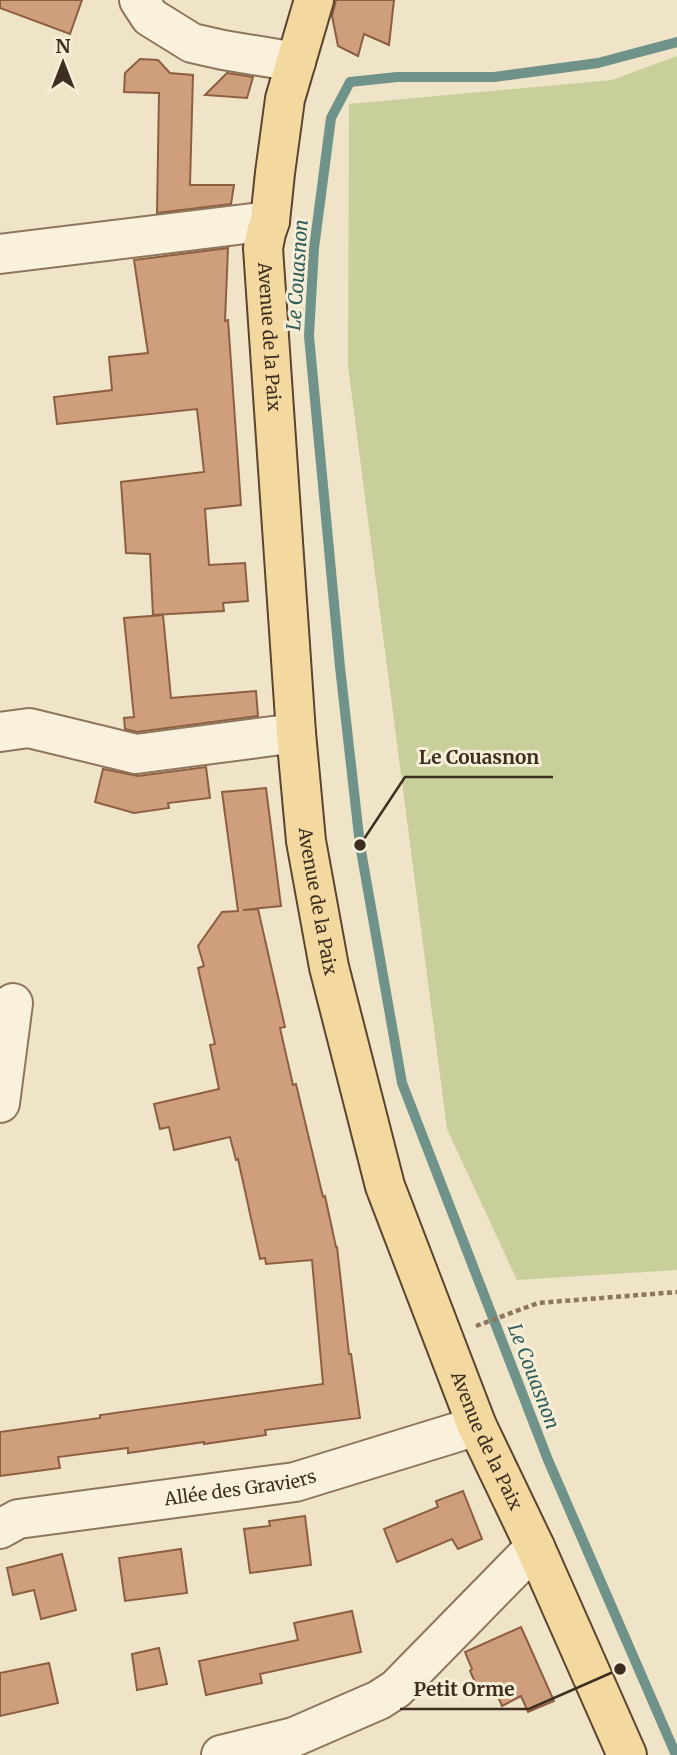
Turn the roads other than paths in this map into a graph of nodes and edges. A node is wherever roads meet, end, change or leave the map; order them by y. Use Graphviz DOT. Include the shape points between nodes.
graph roads {
  1 [pos="139,0"];
  2 [pos="313,0"];
  3 [pos="296,62"];
  4 [pos="270,221"];
  5 [pos="0,254"];
  6 [pos="0,732"];
  7 [pos="296,733"];
  8 [pos="13,1003"];
  9 [pos="0,1103"];
  10 [pos="477,1426"];
  11 [pos="0,1529"];
  12 [pos="535,1547"];
  13 [pos="221,1755"];
  14 [pos="627,1755"];
  1 -- 3 [label="street" via="150,18 192,43"];
  2 -- 3 [label="main road, Avenue de la Paix"];
  3 -- 4 [label="main road, Avenue de la Paix" via="285,99"];
  4 -- 5 [label="street"];
  4 -- 7 [label="main road, Avenue de la Paix" via="263,248"];
  6 -- 7 [label="street" via="29,728 136,754"];
  7 -- 10 [label="main road, Avenue de la Paix" via="306,841 329,967 385,1186"];
  8 -- 9 [label="street"];
  10 -- 11 [label="street, Allée des Graviers" via="295,1482 18,1519"];
  10 -- 12 [label="main road, Avenue de la Paix"];
  12 -- 13 [label="street" via="396,1689 294,1737"];
  12 -- 14 [label="main road, Avenue de la Paix"];
}
